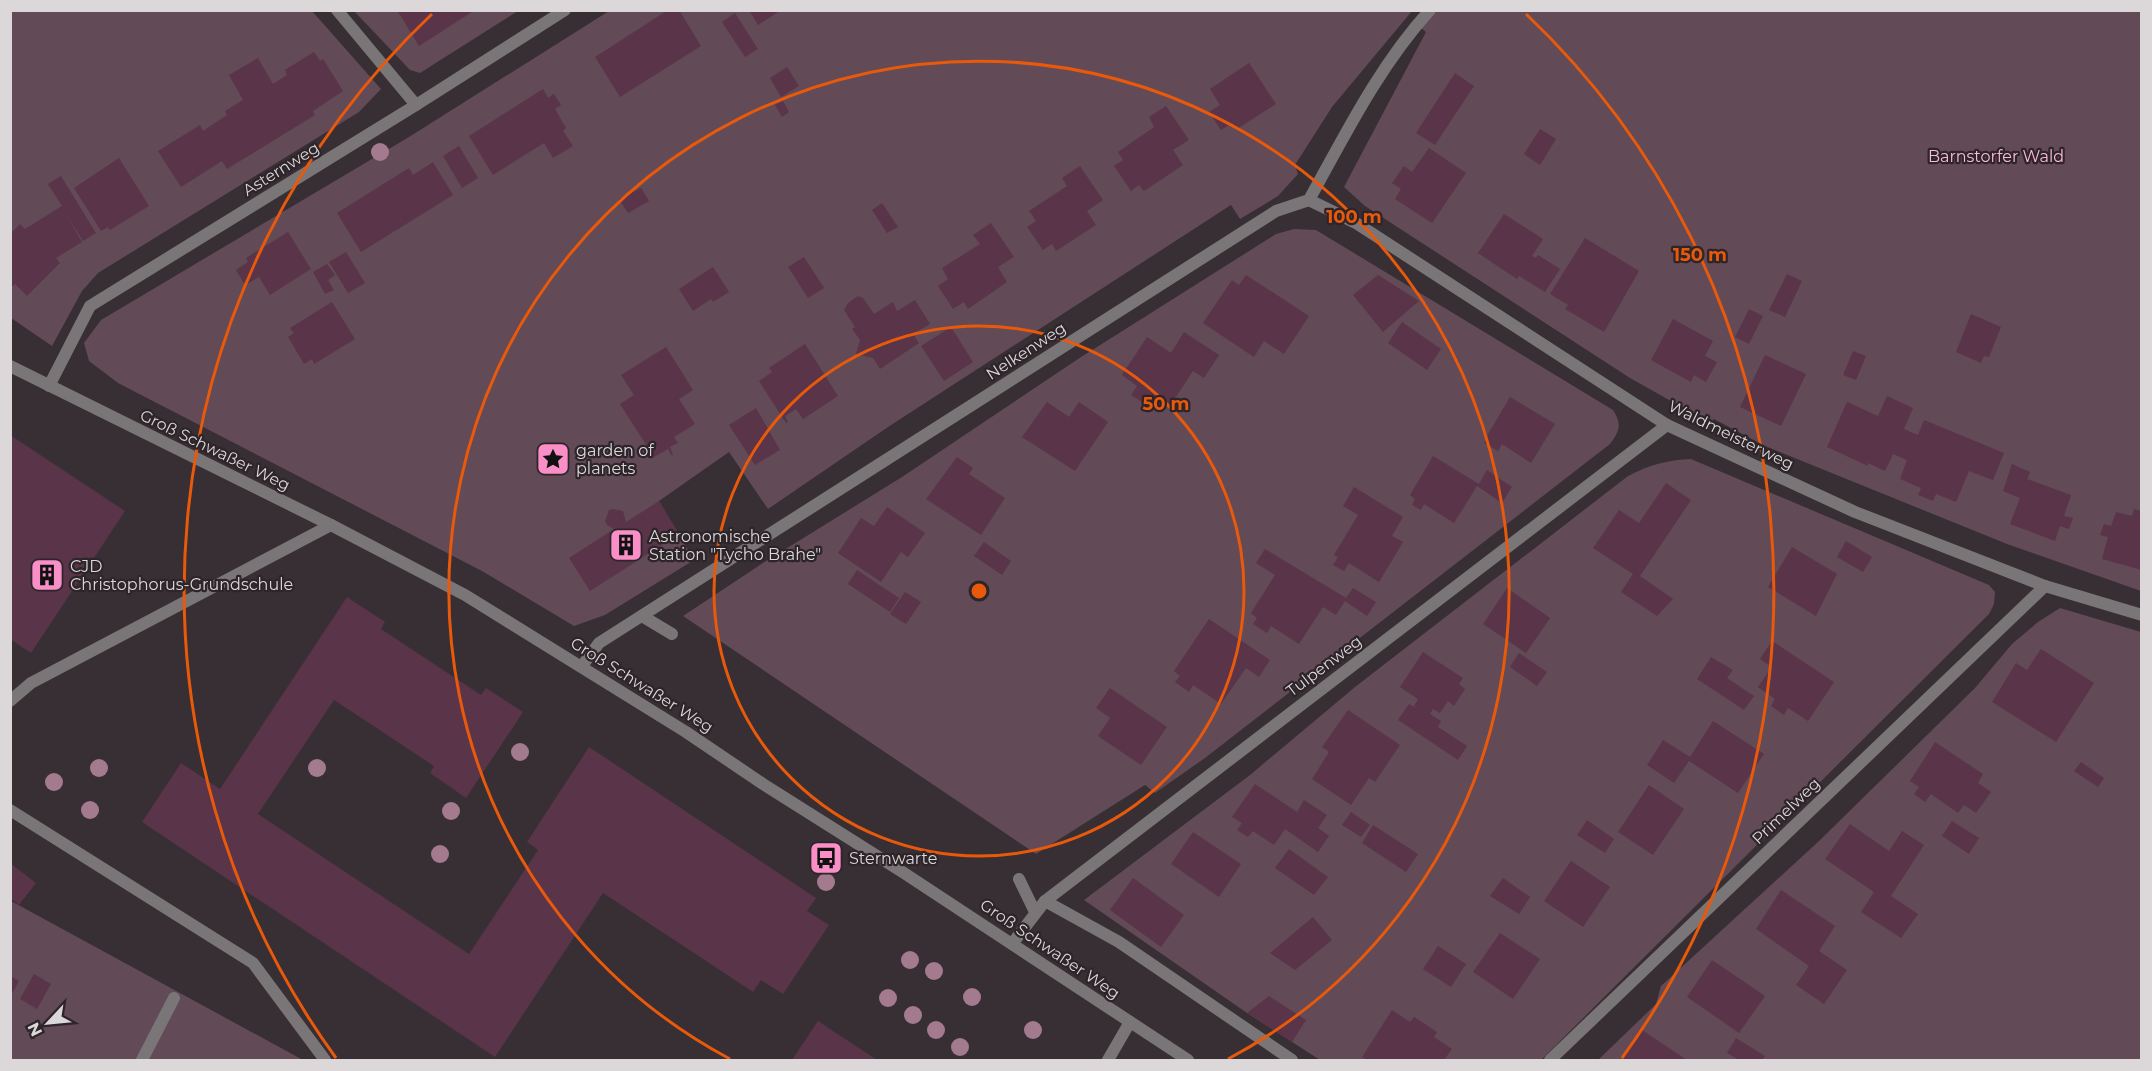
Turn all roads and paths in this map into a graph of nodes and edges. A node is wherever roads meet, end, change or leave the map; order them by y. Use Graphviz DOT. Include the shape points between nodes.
graph roads {
  1 [pos="337,10"];
  2 [pos="565,10"];
  3 [pos="1430,10"];
  4 [pos="416,105"];
  5 [pos="1309,200"];
  6 [pos="10,366"];
  7 [pos="49,386"];
  8 [pos="1667,425"];
  9 [pos="331,525"];
  10 [pos="2045,586"];
  11 [pos="2142,615"];
  12 [pos="642,616"];
  13 [pos="672,634"];
  14 [pos="582,666"];
  15 [pos="10,701"];
  16 [pos="10,810"];
  17 [pos="1019,879"];
  18 [pos="1045,901"];
  19 [pos="1035,912"];
  20 [pos="1012,944"];
  21 [pos="174,998"];
  22 [pos="1130,1022"];
  23 [pos="142,1060"];
  24 [pos="325,1060"];
  25 [pos="1108,1060"];
  26 [pos="1188,1060"];
  27 [pos="1292,1060"];
  28 [pos="1550,1060"];
  1 -- 4 [label="street"];
  2 -- 4 [label="street, Asternweg"];
  3 -- 5 [label="street" via="1362,103"];
  4 -- 7 [label="street, Asternweg" via="90,306"];
  5 -- 8 [label="street, Waldmeisterweg" via="1356,223"];
  5 -- 12 [label="street, Nelkenweg" via="1276,211"];
  6 -- 7 [label="street, Groß Schwaßer Weg"];
  7 -- 9 [label="street, Groß Schwaßer Weg"];
  8 -- 10 [label="street, Waldmeisterweg" via="1855,512"];
  8 -- 18 [label="street, Tulpenweg"];
  9 -- 14 [label="street, Groß Schwaßer Weg" via="465,595"];
  9 -- 15 [label="street" via="31,683"];
  10 -- 11 [label="street, Waldmeisterweg"];
  10 -- 28 [label="street, Primelweg"];
  12 -- 13 [label="street"];
  12 -- 14 [label="street, Nelkenweg" via="599,643"];
  14 -- 20 [label="street, Groß Schwaßer Weg"];
  16 -- 24 [label="street" via="253,963"];
  17 -- 19 [label="street"];
  18 -- 19 [label="street, Tulpenweg"];
  18 -- 27 [label="street" via="1119,942"];
  19 -- 20 [label="street, Tulpenweg"];
  20 -- 22 [label="street, Groß Schwaßer Weg"];
  21 -- 23 [label="street"];
  22 -- 25 [label="street"];
  22 -- 26 [label="street, Groß Schwaßer Weg"];
}
